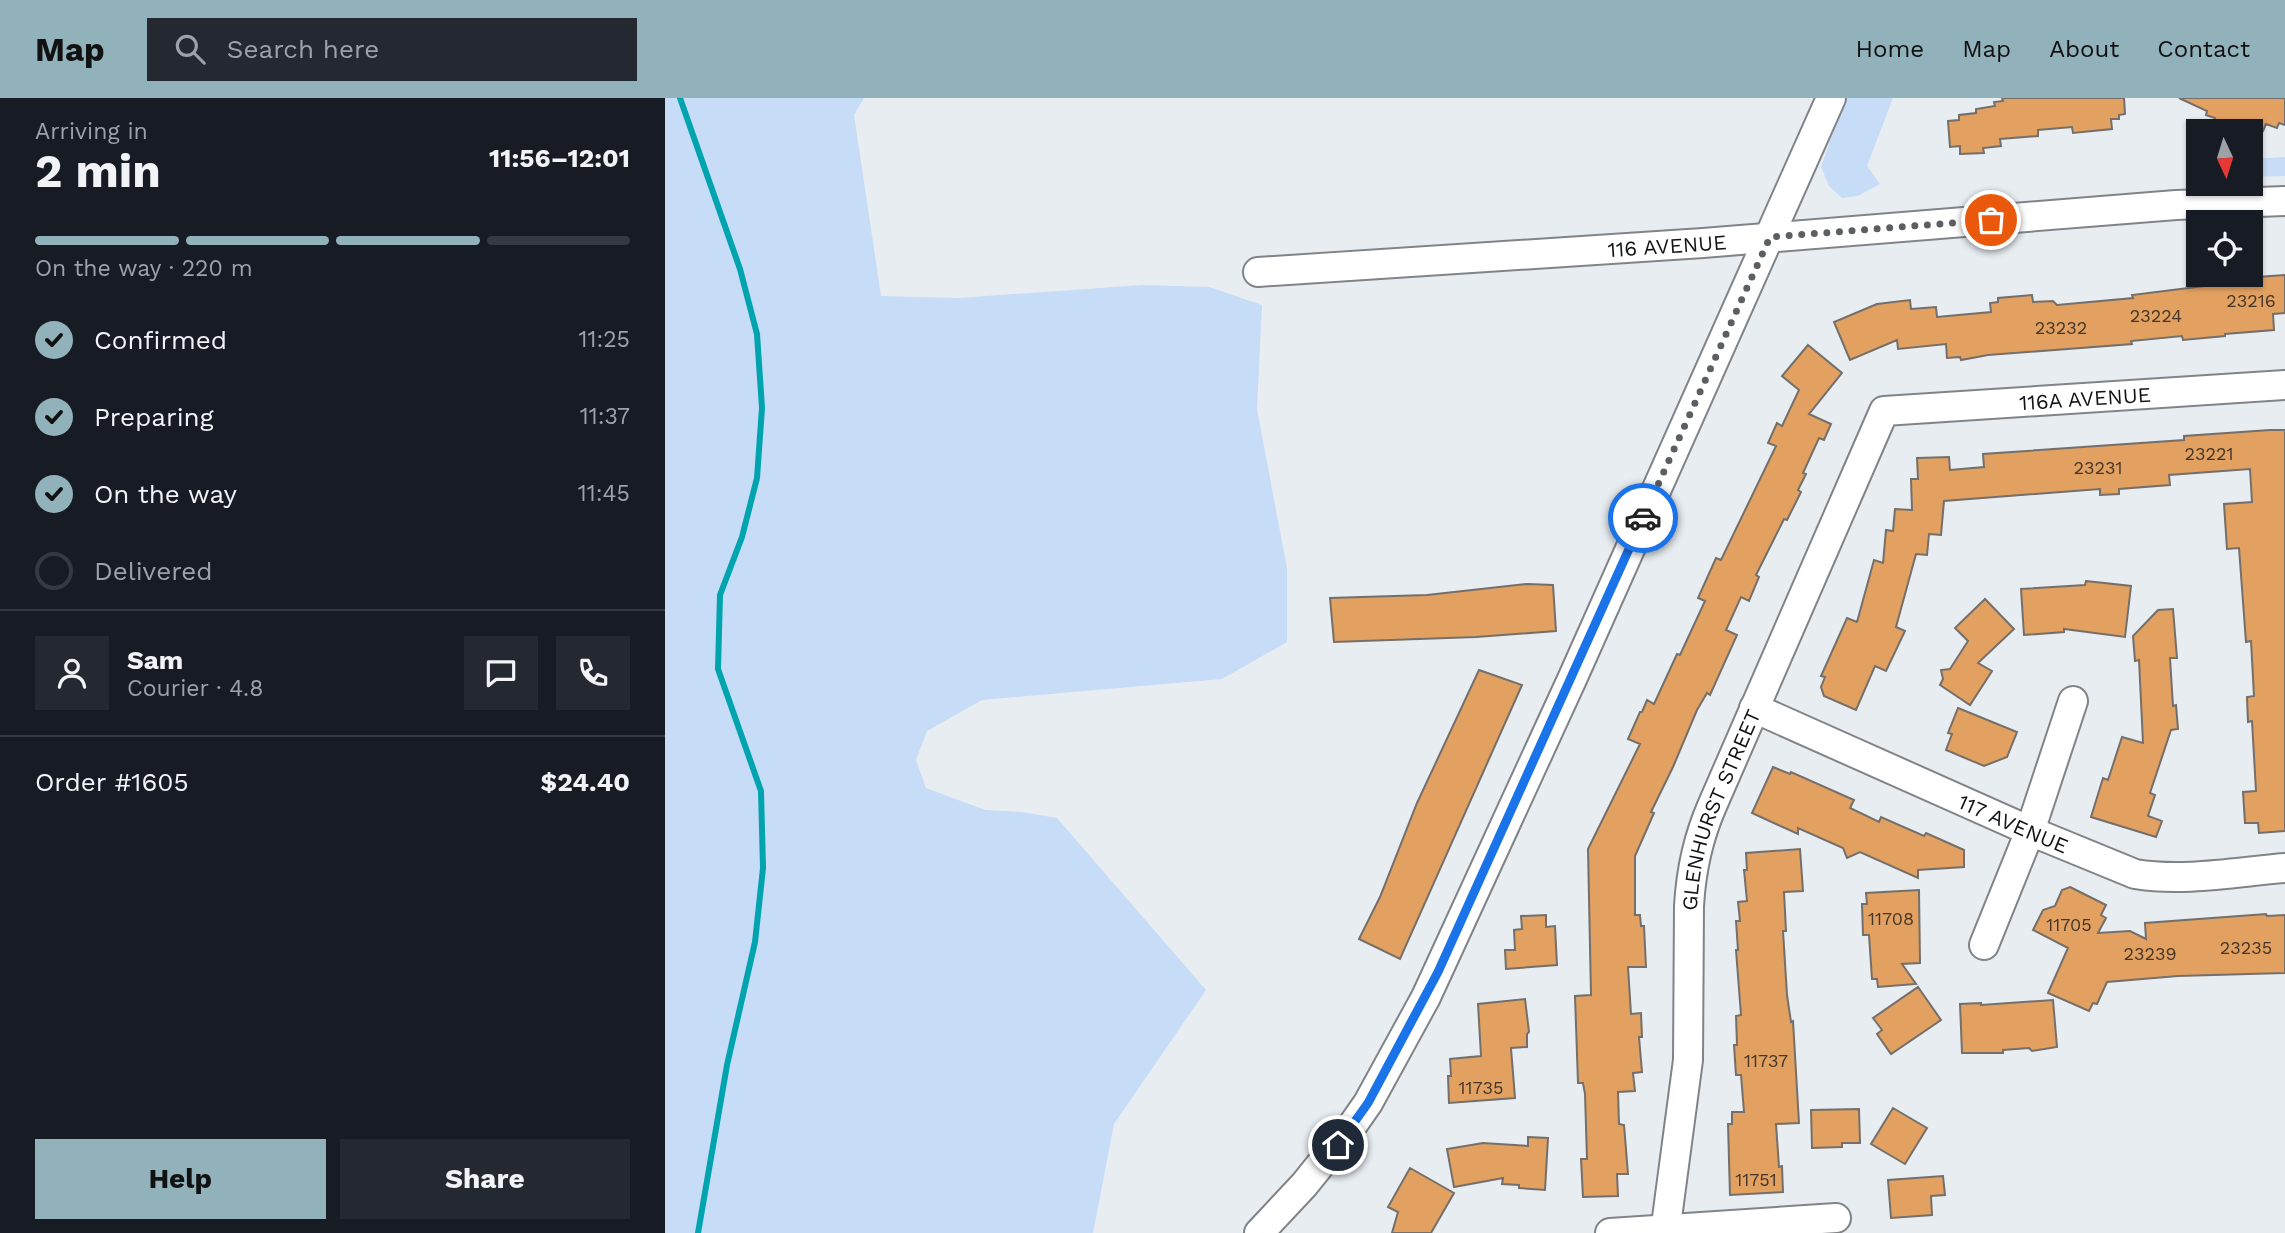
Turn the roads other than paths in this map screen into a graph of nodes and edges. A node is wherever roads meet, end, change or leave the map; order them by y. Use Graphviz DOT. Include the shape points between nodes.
graph roads {
  1 [pos="1831,98"];
  2 [pos="2285,201"];
  3 [pos="1770,237"];
  4 [pos="1258,271"];
  5 [pos="2285,385"];
  6 [pos="1884,411"];
  7 [pos="2073,701"];
  8 [pos="1755,708"];
  9 [pos="2030,831"];
  10 [pos="2285,868"];
  11 [pos="1984,945"];
  12 [pos="1836,1218"];
  13 [pos="1665,1231"];
  14 [pos="1259,1233"];
  15 [pos="1609,1233"];
  1 -- 3 [label="street"];
  2 -- 3 [label="street, 116 AVENUE" via="2176,205"];
  3 -- 4 [label="street, 116 AVENUE"];
  3 -- 14 [label="street" via="1426,997 1354,1123"];
  5 -- 6 [label="street, 116A AVENUE"];
  6 -- 8 [label="street, GLENHURST STREET"];
  7 -- 9 [label="street"];
  8 -- 9 [label="street, 117 AVENUE"];
  8 -- 13 [label="street, GLENHURST STREET" via="1704,825 1690,883 1688,1060"];
  9 -- 10 [label="street, 117 AVENUE" via="2134,874 2185,876"];
  9 -- 11 [label="street"];
  12 -- 13 [label="street"];
  13 -- 15 [label="street"];
}
